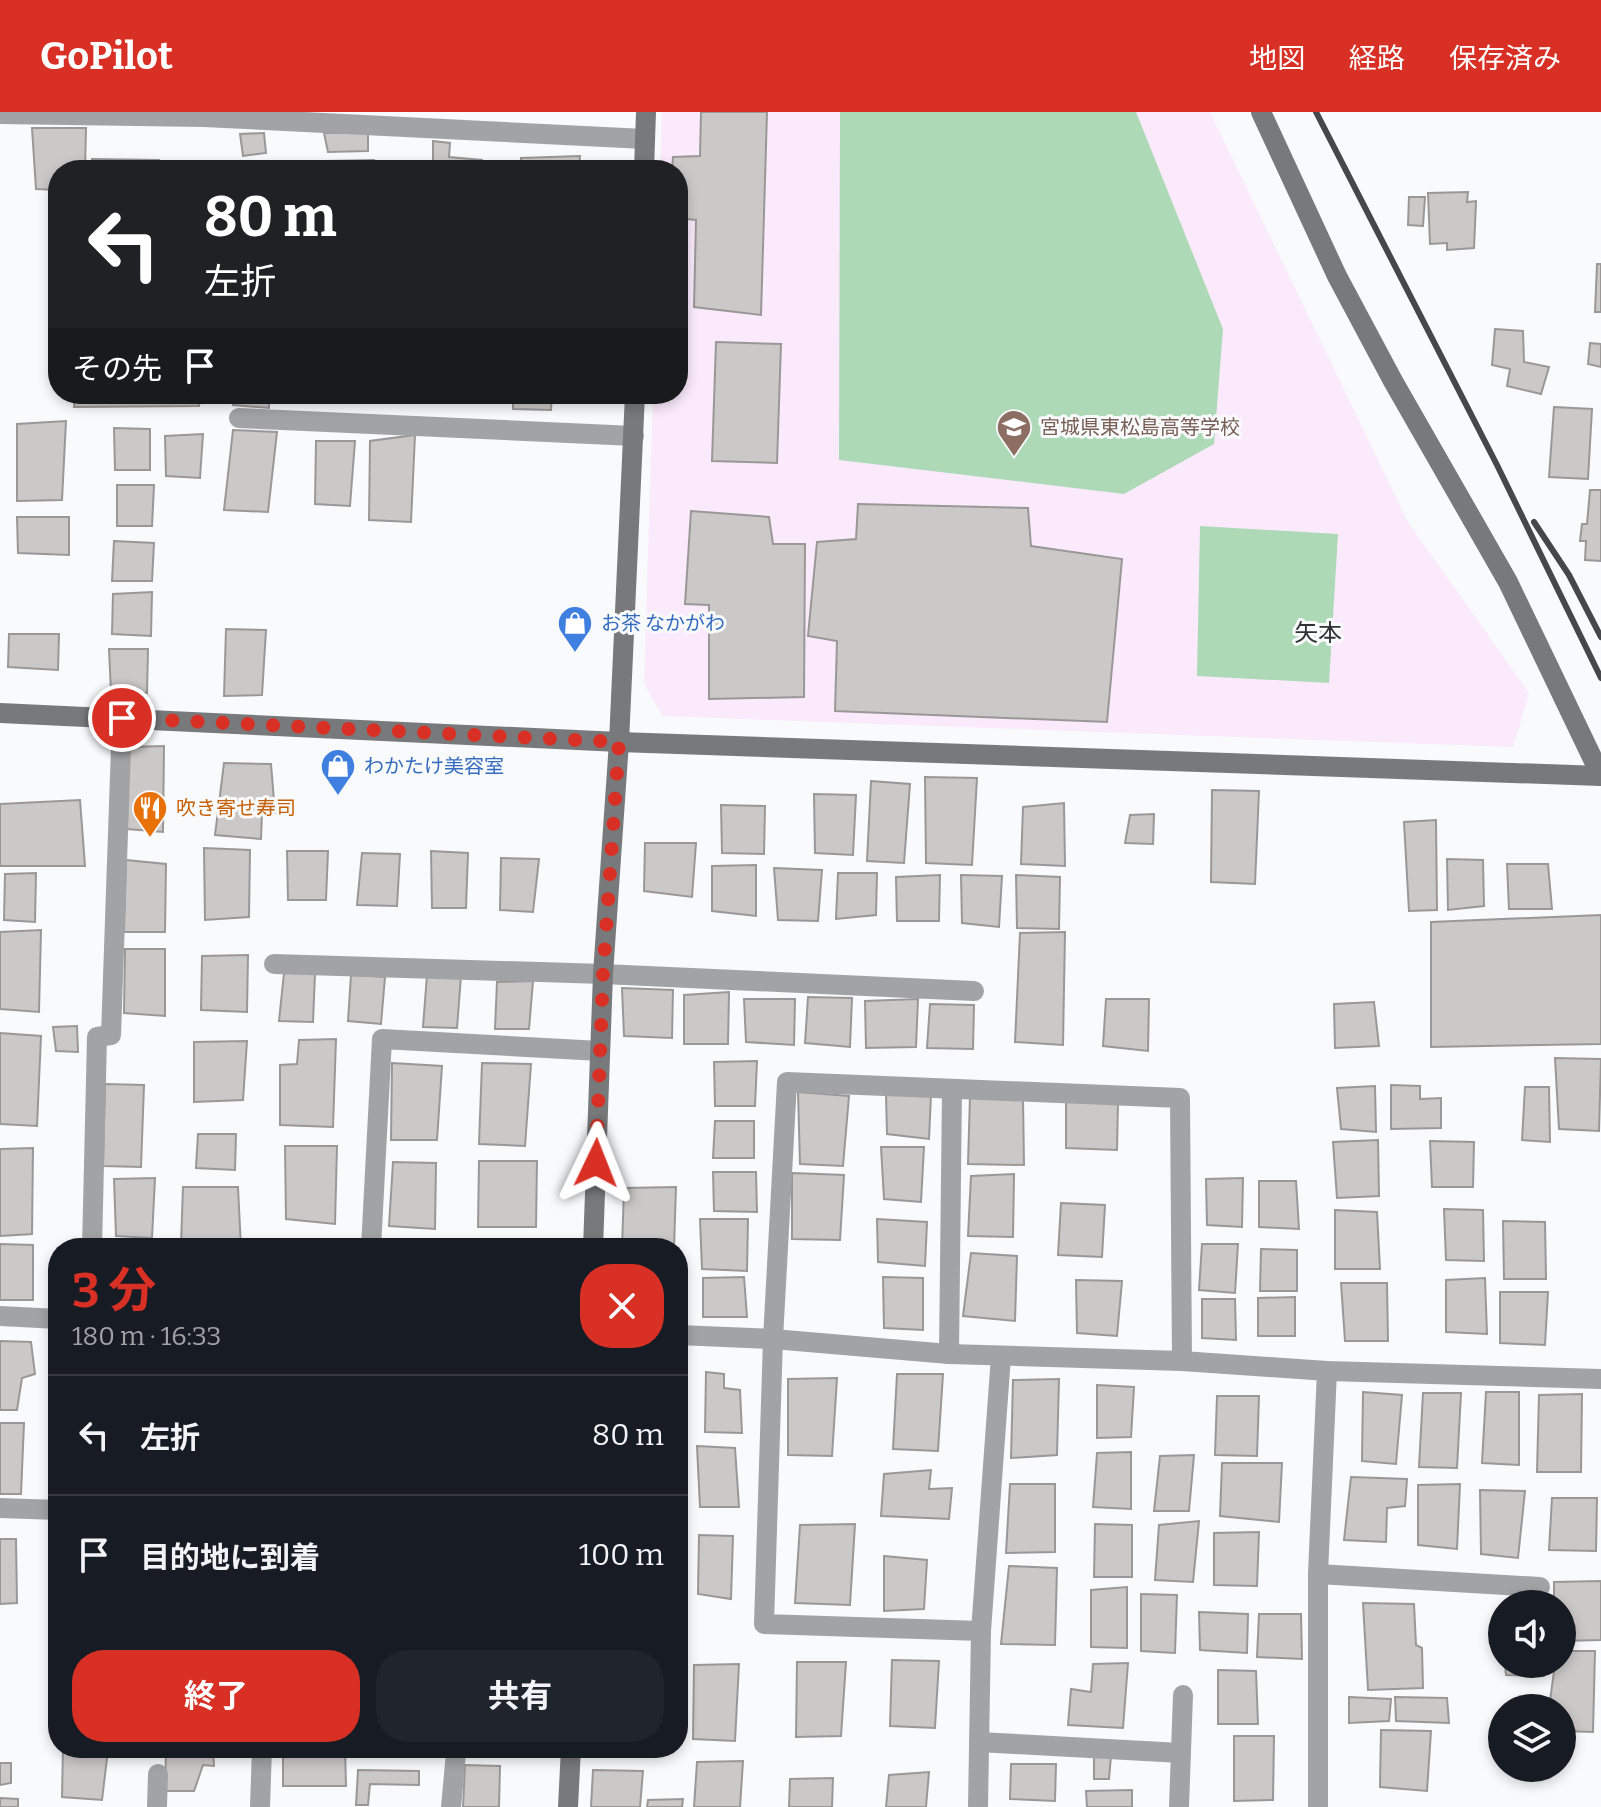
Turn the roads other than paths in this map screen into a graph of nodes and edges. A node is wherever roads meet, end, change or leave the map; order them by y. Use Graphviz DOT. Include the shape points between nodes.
graph roads {
  1 [pos="646,112"];
  2 [pos="1261,112"];
  3 [pos="0,114"];
  4 [pos="645,139"];
  5 [pos="644,160"];
  6 [pos="635,404"];
  7 [pos="239,418"];
  8 [pos="634,436"];
  9 [pos="0,713"];
  10 [pos="122,718"];
  11 [pos="619,742"];
  12 [pos="1601,776"];
  13 [pos="274,964"];
  14 [pos="603,974"];
  15 [pos="974,991"];
  16 [pos="600,1051"];
  17 [pos="952,1089"];
  18 [pos="92,1238"];
  19 [pos="372,1238"];
  20 [pos="593,1238"];
  21 [pos="0,1316"];
  22 [pos="48,1318"];
  23 [pos="688,1335"];
  24 [pos="773,1339"];
  25 [pos="949,1354"];
  26 [pos="1001,1356"];
  27 [pos="1182,1361"];
  28 [pos="1327,1371"];
  29 [pos="1601,1379"];
  30 [pos="0,1508"];
  31 [pos="48,1510"];
  32 [pos="1318,1574"];
  33 [pos="1540,1587"];
  34 [pos="981,1631"];
  35 [pos="1183,1695"];
  36 [pos="979,1742"];
  37 [pos="1181,1753"];
  38 [pos="262,1758"];
  39 [pos="456,1758"];
  40 [pos="570,1758"];
  41 [pos="158,1774"];
  42 [pos="157,1807"];
  43 [pos="260,1807"];
  44 [pos="451,1807"];
  45 [pos="568,1807"];
  46 [pos="978,1807"];
  47 [pos="1179,1807"];
  48 [pos="1318,1807"];
  1 -- 4 [label="street"];
  2 -- 12 [label="street" via="1337,276 1508,582"];
  3 -- 4 [label="street" via="204,117"];
  4 -- 5 [label="street"];
  6 -- 8 [label="street"];
  7 -- 8 [label="street"];
  8 -- 11 [label="street"];
  9 -- 10 [label="street"];
  10 -- 11 [label="street"];
  10 -- 18 [label="street" via="111,1035 97,1037"];
  11 -- 12 [label="street"];
  11 -- 14 [label="street"];
  13 -- 14 [label="street"];
  14 -- 15 [label="street"];
  14 -- 16 [label="street"];
  16 -- 19 [label="street" via="382,1039"];
  16 -- 20 [label="street"];
  17 -- 24 [label="street" via="787,1082"];
  17 -- 25 [label="street"];
  17 -- 27 [label="street" via="1180,1098"];
  21 -- 22 [label="street"];
  23 -- 24 [label="street"];
  24 -- 25 [label="street"];
  24 -- 34 [label="street" via="764,1624"];
  25 -- 26 [label="street"];
  26 -- 27 [label="street"];
  26 -- 34 [label="street"];
  27 -- 28 [label="street"];
  28 -- 29 [label="street"];
  28 -- 32 [label="street"];
  30 -- 31 [label="street"];
  32 -- 33 [label="street"];
  32 -- 48 [label="street"];
  34 -- 36 [label="street"];
  35 -- 37 [label="street"];
  36 -- 37 [label="street"];
  36 -- 46 [label="street"];
  37 -- 47 [label="street"];
  38 -- 43 [label="street"];
  39 -- 44 [label="street"];
  40 -- 45 [label="street"];
  41 -- 42 [label="street"];
}
